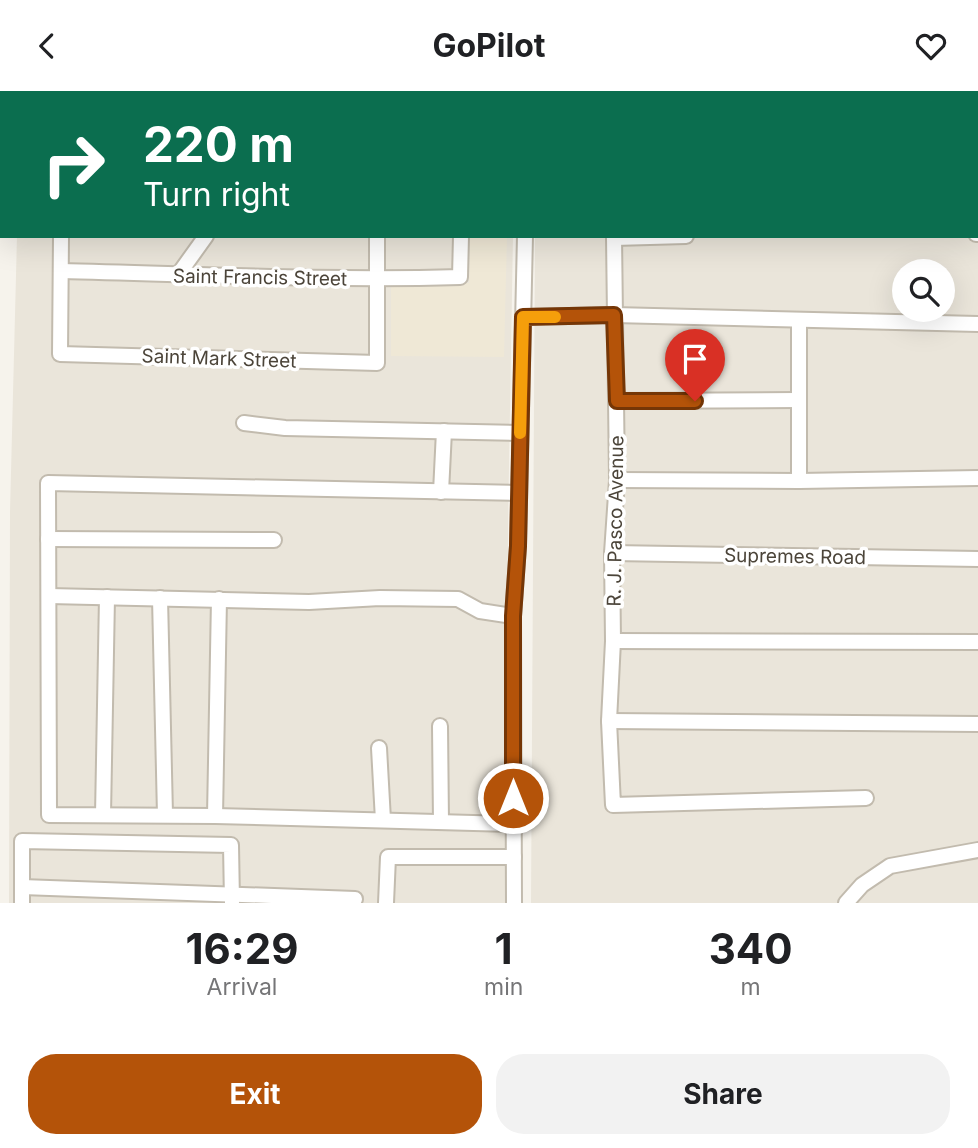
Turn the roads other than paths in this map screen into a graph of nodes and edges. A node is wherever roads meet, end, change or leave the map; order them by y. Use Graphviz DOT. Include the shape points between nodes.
graph roads {
  1 [pos="61,238"];
  2 [pos="205,238"];
  3 [pos="377,238"];
  4 [pos="461,238"];
  5 [pos="525,238"];
  6 [pos="614,238"];
  7 [pos="61,271"];
  8 [pos="178,275"];
  9 [pos="377,279"];
  10 [pos="614,315"];
  11 [pos="523,317"];
  12 [pos="799,320"];
  13 [pos="978,324"];
  14 [pos="798,400"];
  15 [pos="617,401"];
  16 [pos="244,423"];
  17 [pos="444,431"];
  18 [pos="520,433"];
  19 [pos="978,478"];
  20 [pos="617,480"];
  21 [pos="799,481"];
  22 [pos="441,492"];
  23 [pos="519,493"];
  24 [pos="48,539"];
  25 [pos="274,540"];
  26 [pos="612,553"];
  27 [pos="978,559"];
  28 [pos="49,596"];
  29 [pos="107,597"];
  30 [pos="160,598"];
  31 [pos="219,599"];
  32 [pos="513,616"];
  33 [pos="612,641"];
  34 [pos="978,642"];
  35 [pos="609,721"];
  36 [pos="978,723"];
  37 [pos="440,726"];
  38 [pos="379,748"];
  39 [pos="866,798"];
  40 [pos="103,815"];
  41 [pos="165,815"];
  42 [pos="215,816"];
  43 [pos="383,820"];
  44 [pos="441,822"];
  45 [pos="514,824"];
  46 [pos="978,850"];
  47 [pos="514,857"];
  48 [pos="22,887"];
  49 [pos="77,897"];
  50 [pos="176,898"];
  51 [pos="232,899"];
  52 [pos="355,899"];
  53 [pos="22,903"];
  54 [pos="386,903"];
  55 [pos="514,903"];
  56 [pos="846,903"];
  1 -- 7 [label="street"];
  2 -- 8 [label="street"];
  3 -- 9 [label="street"];
  4 -- 9 [label="street, Saint Francis Street" via="460,277"];
  5 -- 11 [label="street"];
  6 -- 10 [label="street, R. J. Pasco Avenue"];
  7 -- 8 [label="street, Saint Francis Street"];
  7 -- 9 [label="street, Saint Mark Street" via="60,354 377,363"];
  8 -- 9 [label="street, Saint Francis Street"];
  10 -- 11 [label="street"];
  10 -- 12 [label="street"];
  10 -- 15 [label="street, R. J. Pasco Avenue"];
  11 -- 18 [label="street"];
  12 -- 13 [label="street"];
  12 -- 14 [label="street"];
  14 -- 15 [label="street"];
  14 -- 21 [label="street"];
  15 -- 20 [label="street, R. J. Pasco Avenue"];
  16 -- 17 [label="street"];
  17 -- 18 [label="street"];
  17 -- 22 [label="street"];
  18 -- 23 [label="street"];
  19 -- 21 [label="street"];
  20 -- 21 [label="street"];
  20 -- 26 [label="street, R. J. Pasco Avenue"];
  22 -- 23 [label="street"];
  22 -- 24 [label="street" via="48,483"];
  23 -- 32 [label="street"];
  24 -- 25 [label="street"];
  24 -- 28 [label="street"];
  26 -- 27 [label="street, Supremes Road"];
  26 -- 33 [label="street, R. J. Pasco Avenue"];
  28 -- 29 [label="street"];
  28 -- 40 [label="street" via="49,815"];
  29 -- 30 [label="street"];
  29 -- 40 [label="street"];
  30 -- 31 [label="street"];
  30 -- 41 [label="street"];
  31 -- 32 [label="street" via="458,599 480,611"];
  31 -- 42 [label="street"];
  32 -- 45 [label="street"];
  33 -- 34 [label="street"];
  33 -- 35 [label="street, R. J. Pasco Avenue"];
  35 -- 36 [label="street"];
  35 -- 39 [label="street, R. J. Pasco Avenue" via="613,805"];
  37 -- 44 [label="street"];
  38 -- 43 [label="street"];
  40 -- 41 [label="street"];
  41 -- 42 [label="street"];
  42 -- 43 [label="street"];
  43 -- 44 [label="street"];
  44 -- 45 [label="street"];
  45 -- 47 [label="street"];
  46 -- 56 [label="street" via="890,866"];
  47 -- 54 [label="street" via="388,857"];
  47 -- 55 [label="street"];
  48 -- 49 [label="street"];
  48 -- 51 [label="street" via="22,841 231,845"];
  48 -- 53 [label="street"];
  49 -- 50 [label="street"];
  50 -- 51 [label="street"];
  51 -- 52 [label="street"];
}
